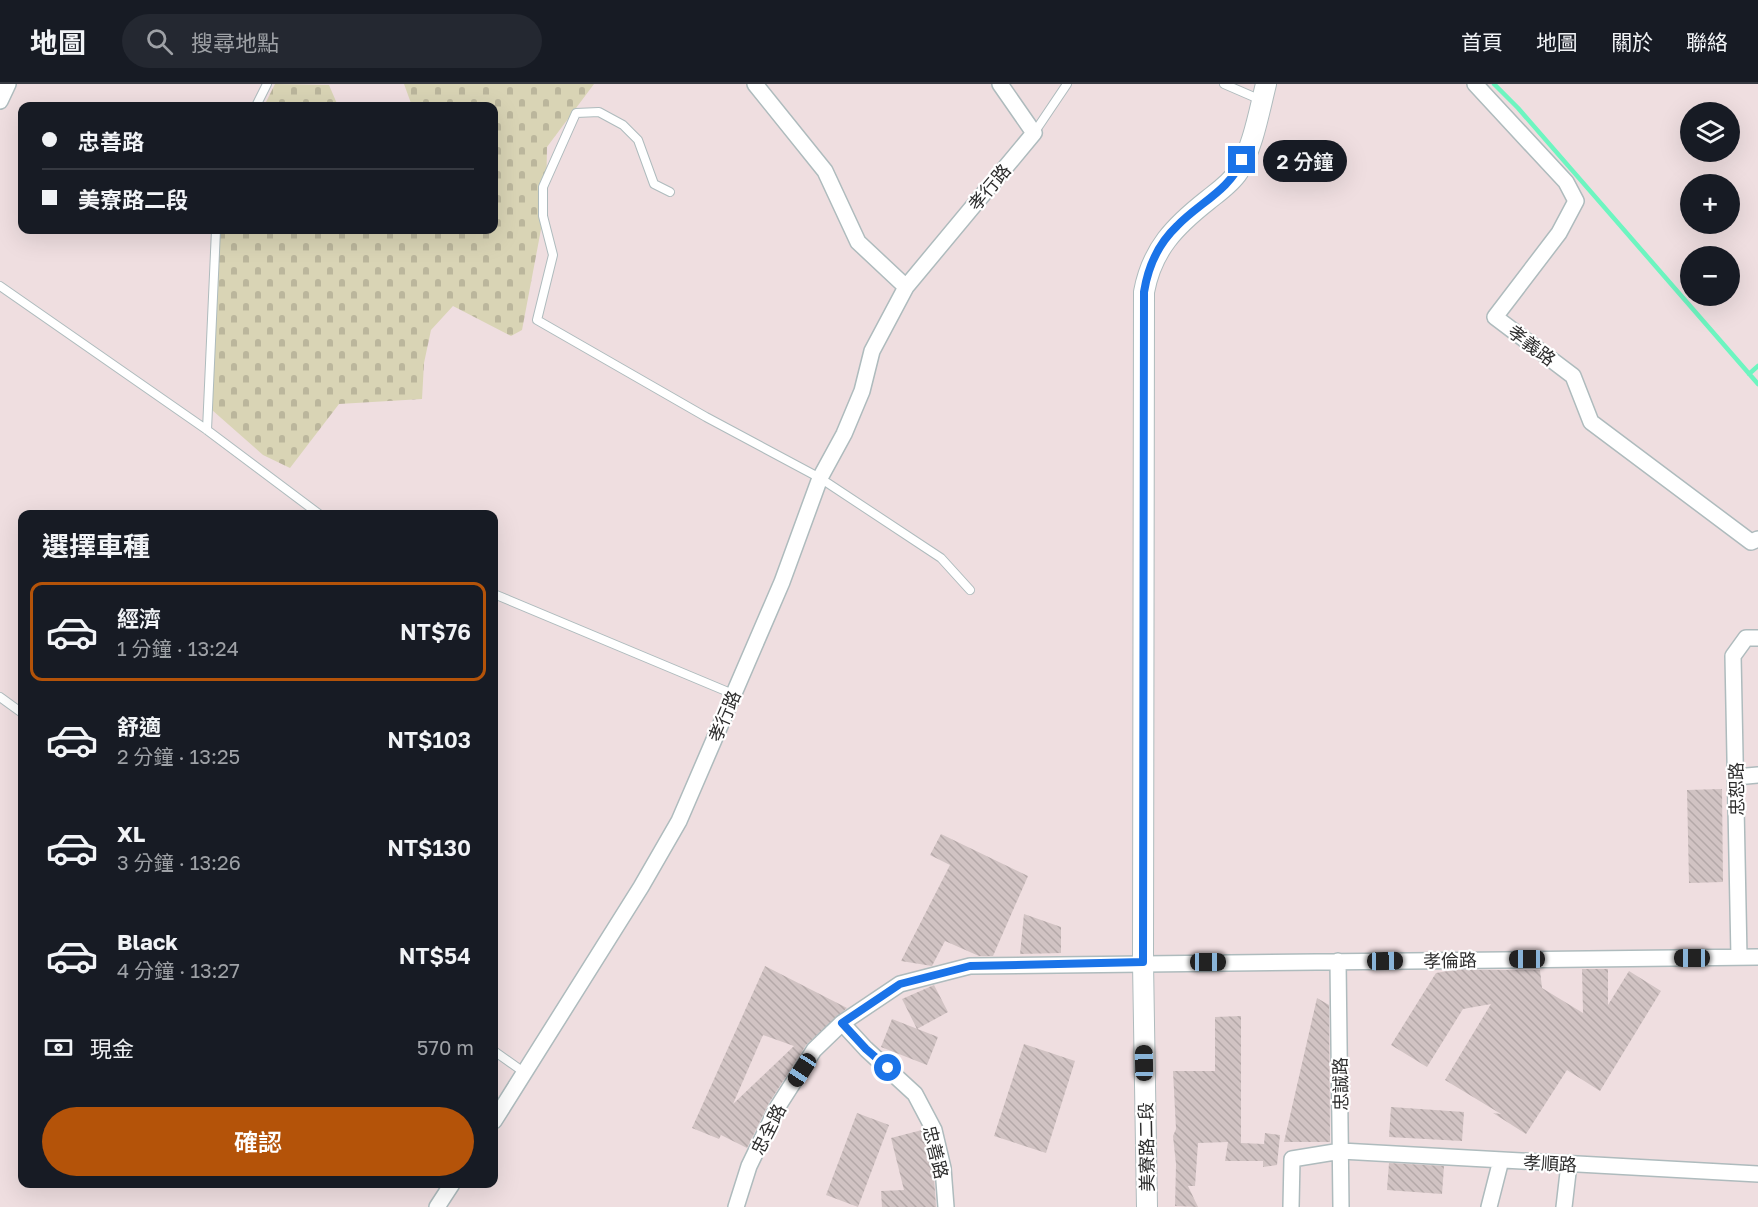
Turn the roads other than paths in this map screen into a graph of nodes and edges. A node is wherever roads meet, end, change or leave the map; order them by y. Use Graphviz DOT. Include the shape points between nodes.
graph roads {
  1 [pos="8,84"];
  2 [pos="267,84"];
  3 [pos="755,84"];
  4 [pos="1000,84"];
  5 [pos="1067,84"];
  6 [pos="1224,84"];
  7 [pos="1475,84"];
  8 [pos="1264,92"];
  9 [pos="0,101"];
  10 [pos="258,102"];
  11 [pos="1034,133"];
  12 [pos="670,192"];
  13 [pos="216,234"];
  14 [pos="0,286"];
  15 [pos="906,287"];
  16 [pos="207,430"];
  17 [pos="820,478"];
  18 [pos="314,510"];
  19 [pos="1758,538"];
  20 [pos="970,590"];
  21 [pos="498,596"];
  22 [pos="1758,638"];
  23 [pos="733,694"];
  24 [pos="0,697"];
  25 [pos="18,710"];
  26 [pos="1758,775"];
  27 [pos="1736,777"];
  28 [pos="1739,957"];
  29 [pos="1758,957"];
  30 [pos="1338,961"];
  31 [pos="1143,962"];
  32 [pos="842,1023"];
  33 [pos="498,1054"];
  34 [pos="525,1073"];
  35 [pos="498,1115"];
  36 [pos="1341,1151"];
  37 [pos="1501,1160"];
  38 [pos="1569,1164"];
  39 [pos="1758,1174"];
  40 [pos="449,1188"];
  41 [pos="437,1207"];
  42 [pos="736,1207"];
  43 [pos="946,1207"];
  44 [pos="1147,1207"];
  45 [pos="1291,1207"];
  46 [pos="1341,1207"];
  47 [pos="1489,1207"];
  48 [pos="1564,1207"];
  1 -- 9 [label="street"];
  2 -- 10 [label="lane"];
  3 -- 15 [label="street" via="825,171 858,242"];
  4 -- 11 [label="street"];
  5 -- 11 [label="lane"];
  6 -- 8 [label="lane"];
  7 -- 19 [label="street, 孝義路" via="1566,182 1576,201 1559,233 1495,317 1574,376 1591,422 1751,542"];
  8 -- 31 [label="street, 美寮路二段" via="1237,172 1165,239 1151,264 1144,292"];
  11 -- 15 [label="street, 孝行路"];
  12 -- 17 [label="lane" via="654,184 638,140 623,125 599,112 576,113 543,187 543,216 553,255 537,320"];
  13 -- 16 [label="lane"];
  14 -- 16 [label="lane"];
  15 -- 17 [label="street, 孝行路" via="872,351 862,391"];
  16 -- 18 [label="lane"];
  17 -- 20 [label="lane" via="940,558"];
  17 -- 23 [label="street, 孝行路" via="782,582"];
  21 -- 23 [label="lane"];
  22 -- 27 [label="street, 忠恕路" via="1746,638 1733,656"];
  23 -- 34 [label="street, 孝行路" via="679,821"];
  24 -- 25 [label="lane"];
  26 -- 27 [label="street"];
  27 -- 28 [label="street, 忠恕路"];
  28 -- 29 [label="street, 孝倫路"];
  28 -- 30 [label="street, 孝倫路"];
  30 -- 31 [label="street, 孝倫路"];
  30 -- 36 [label="street, 忠誠路"];
  31 -- 32 [label="street, 忠全路" via="970,966 900,984"];
  31 -- 44 [label="street, 美寮路二段"];
  32 -- 42 [label="street, 忠全路" via="814,1050 777,1108 749,1166"];
  32 -- 43 [label="street, 忠善路" via="915,1094 934,1130 943,1168"];
  33 -- 34 [label="lane"];
  34 -- 35 [label="street, 孝行路"];
  36 -- 37 [label="street, 孝順路"];
  36 -- 45 [label="street, 孝順路" via="1292,1159"];
  36 -- 46 [label="street, 忠誠路"];
  37 -- 38 [label="street, 孝順路"];
  37 -- 47 [label="street"];
  38 -- 39 [label="street, 孝順路"];
  38 -- 48 [label="street"];
  40 -- 41 [label="street"];
}
